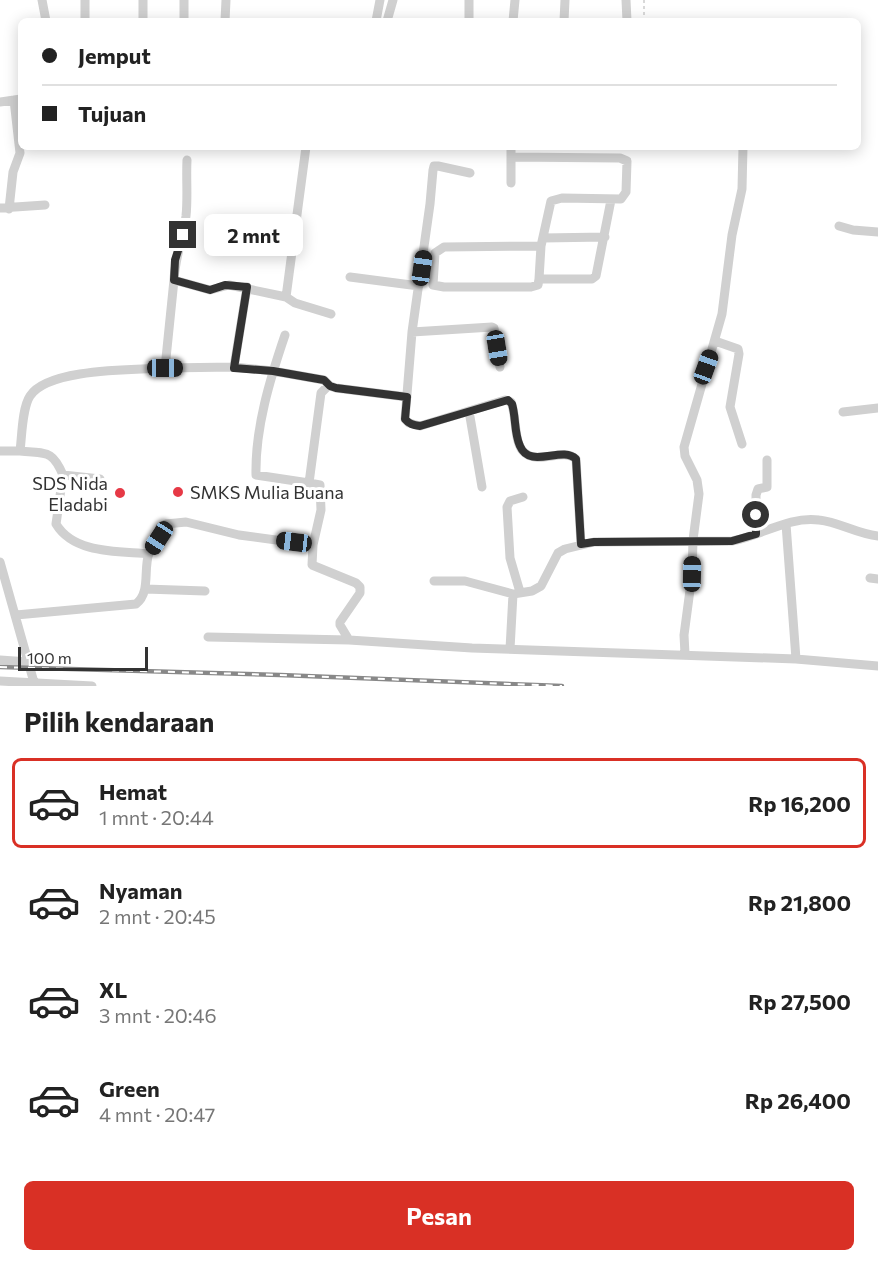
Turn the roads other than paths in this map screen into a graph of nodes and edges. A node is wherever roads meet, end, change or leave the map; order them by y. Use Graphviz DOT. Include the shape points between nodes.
graph roads {
  1 [pos="42,0"];
  2 [pos="85,0"];
  3 [pos="143,0"];
  4 [pos="184,0"];
  5 [pos="226,0"];
  6 [pos="380,0"];
  7 [pos="393,0"];
  8 [pos="469,0"];
  9 [pos="515,0"];
  10 [pos="565,0"];
  11 [pos="626,0"];
  12 [pos="45,18"];
  13 [pos="85,18"];
  14 [pos="143,18"];
  15 [pos="184,18"];
  16 [pos="225,18"];
  17 [pos="377,18"];
  18 [pos="388,18"];
  19 [pos="469,18"];
  20 [pos="513,18"];
  21 [pos="564,18"];
  22 [pos="627,18"];
  23 [pos="17,100"];
  24 [pos="0,102"];
  25 [pos="18,118"];
  26 [pos="20,150"];
  27 [pos="306,150"];
  28 [pos="557,150"];
  29 [pos="743,150"];
  30 [pos="511,152"];
  31 [pos="556,158"];
  32 [pos="187,160"];
  33 [pos="470,173"];
  34 [pos="510,183"];
  35 [pos="611,200"];
  36 [pos="45,205"];
  37 [pos="4,209"];
  38 [pos="839,226"];
  39 [pos="878,232"];
  40 [pos="605,237"];
  41 [pos="542,242"];
  42 [pos="350,277"];
  43 [pos="539,279"];
  44 [pos="174,280"];
  45 [pos="419,286"];
  46 [pos="247,287"];
  47 [pos="286,297"];
  48 [pos="331,314"];
  49 [pos="412,332"];
  50 [pos="285,335"];
  51 [pos="715,341"];
  52 [pos="500,367"];
  53 [pos="165,368"];
  54 [pos="234,368"];
  55 [pos="273,371"];
  56 [pos="328,385"];
  57 [pos="407,397"];
  58 [pos="878,408"];
  59 [pos="469,411"];
  60 [pos="843,412"];
  61 [pos="742,444"];
  62 [pos="0,451"];
  63 [pos="20,451"];
  64 [pos="767,460"];
  65 [pos="63,475"];
  66 [pos="100,479"];
  67 [pos="309,483"];
  68 [pos="482,487"];
  69 [pos="523,497"];
  70 [pos="786,524"];
  71 [pos="756,534"];
  72 [pos="878,536"];
  73 [pos="693,540"];
  74 [pos="313,544"];
  75 [pos="581,544"];
  76 [pos="148,554"];
  77 [pos="0,562"];
  78 [pos="434,581"];
  79 [pos="144,589"];
  80 [pos="205,591"];
  81 [pos="517,593"];
  82 [pos="16,615"];
  83 [pos="208,636"];
  84 [pos="349,640"];
  85 [pos="510,649"];
  86 [pos="685,654"];
  87 [pos="796,659"];
  88 [pos="0,660"];
  89 [pos="29,662"];
  90 [pos="878,666"];
  91 [pos="0,681"];
  92 [pos="34,684"];
  93 [pos="92,686"];
  1 -- 12 [label="street"];
  2 -- 13 [label="street"];
  3 -- 14 [label="street"];
  4 -- 15 [label="street"];
  5 -- 16 [label="street"];
  6 -- 17 [label="street"];
  7 -- 18 [label="street"];
  8 -- 19 [label="street"];
  9 -- 20 [label="street"];
  10 -- 21 [label="street"];
  11 -- 22 [label="street"];
  23 -- 24 [label="street"];
  23 -- 25 [label="street"];
  26 -- 37 [label="street"];
  27 -- 47 [label="street"];
  28 -- 31 [label="street"];
  29 -- 51 [label="street" via="742,189"];
  30 -- 31 [label="street"];
  30 -- 34 [label="street"];
  31 -- 35 [label="street" via="625,159 626,192 621,199"];
  32 -- 44 [label="street" via="186,216"];
  33 -- 45 [label="street" via="434,166"];
  35 -- 40 [label="street"];
  35 -- 41 [label="street" via="554,199 549,205"];
  36 -- 37 [label="street"];
  38 -- 39 [label="street"];
  40 -- 41 [label="street"];
  40 -- 43 [label="street" via="594,278"];
  41 -- 43 [label="street"];
  41 -- 43 [label="street" via="444,248 435,253 432,280 433,285 444,287 531,287 538,285"];
  42 -- 45 [label="street"];
  44 -- 46 [label="street" via="210,290 225,285"];
  44 -- 53 [label="street"];
  45 -- 49 [label="street"];
  46 -- 47 [label="street"];
  46 -- 54 [label="street"];
  47 -- 48 [label="street"];
  49 -- 52 [label="street" via="492,327"];
  49 -- 57 [label="street"];
  50 -- 55 [label="street"];
  51 -- 61 [label="street" via="738,349 730,407"];
  51 -- 73 [label="street" via="684,447 699,494"];
  53 -- 54 [label="street"];
  53 -- 63 [label="street" via="87,373 38,387 26,404"];
  54 -- 55 [label="street"];
  55 -- 56 [label="street" via="324,380"];
  55 -- 67 [label="street" via="255,451 256,475"];
  56 -- 57 [label="street"];
  56 -- 67 [label="street" via="321,393"];
  57 -- 59 [label="street" via="405,419 415,425"];
  58 -- 60 [label="street"];
  59 -- 68 [label="street"];
  59 -- 75 [label="street" via="508,400 524,453 535,457 568,455 576,459"];
  62 -- 63 [label="street"];
  63 -- 65 [label="street" via="52,456"];
  64 -- 71 [label="street" via="767,487 758,489 756,495"];
  65 -- 66 [label="street"];
  65 -- 76 [label="street" via="56,524 60,531 94,549"];
  67 -- 74 [label="street" via="320,485 321,510"];
  69 -- 81 [label="street" via="510,501 507,507"];
  70 -- 71 [label="street"];
  70 -- 72 [label="street" via="818,519"];
  70 -- 87 [label="street"];
  71 -- 73 [label="street" via="732,541"];
  73 -- 75 [label="street"];
  73 -- 86 [label="street"];
  74 -- 76 [label="street" via="239,535 186,522 160,528 159,538"];
  74 -- 84 [label="street" via="312,565 360,587 340,622"];
  75 -- 81 [label="street" via="558,554 541,586"];
  76 -- 79 [label="street"];
  77 -- 82 [label="street"];
  78 -- 81 [label="street" via="465,581"];
  79 -- 80 [label="street"];
  79 -- 82 [label="street" via="136,604"];
  81 -- 85 [label="street"];
  82 -- 89 [label="street"];
  83 -- 84 [label="street"];
  84 -- 85 [label="street"];
  85 -- 86 [label="street"];
  86 -- 87 [label="street"];
  87 -- 90 [label="street"];
  88 -- 89 [label="street"];
  89 -- 92 [label="street"];
  91 -- 92 [label="street"];
  92 -- 93 [label="street"];
}
